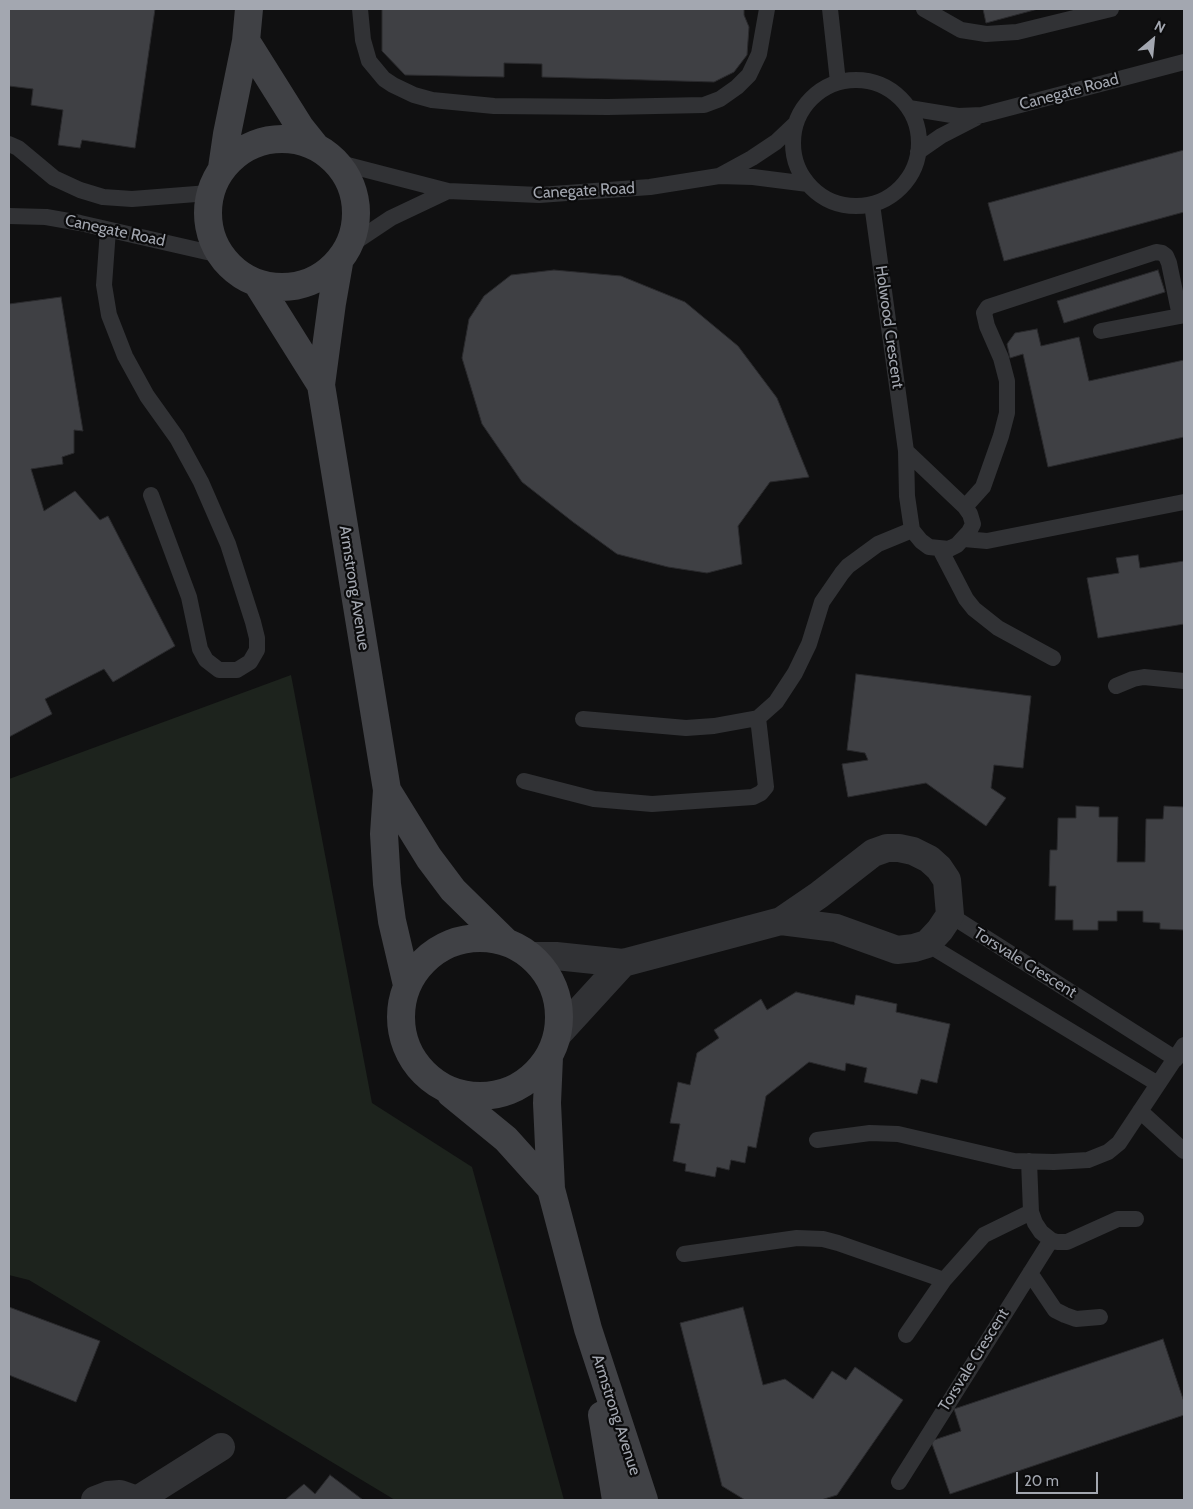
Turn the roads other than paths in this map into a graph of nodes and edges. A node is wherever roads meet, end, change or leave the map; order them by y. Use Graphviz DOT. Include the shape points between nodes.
graph roads {
  1 [pos="249,9"];
  2 [pos="360,9"];
  3 [pos="767,9"];
  4 [pos="830,9"];
  5 [pos="924,9"];
  6 [pos="1111,9"];
  7 [pos="246,41"];
  8 [pos="1184,62"];
  9 [pos="838,82"];
  10 [pos="908,108"];
  11 [pos="982,115"];
  12 [pos="795,124"];
  13 [pos="9,144"];
  14 [pos="918,152"];
  15 [pos="326,154"];
  16 [pos="222,168"];
  17 [pos="719,176"];
  18 [pos="808,184"];
  19 [pos="448,191"];
  20 [pos="209,193"];
  21 [pos="872,204"];
  22 [pos="9,216"];
  23 [pos="108,230"];
  24 [pos="345,253"];
  25 [pos="220,255"];
  26 [pos="257,283"];
  27 [pos="1182,315"];
  28 [pos="1100,331"];
  29 [pos="321,385"];
  30 [pos="906,451"];
  31 [pos="151,495"];
  32 [pos="1184,502"];
  33 [pos="965,507"];
  34 [pos="912,530"];
  35 [pos="964,539"];
  36 [pos="940,549"];
  37 [pos="1053,658"];
  38 [pos="1184,681"];
  39 [pos="1116,686"];
  40 [pos="758,718"];
  41 [pos="582,719"];
  42 [pos="524,781"];
  43 [pos="387,790"];
  44 [pos="950,915"];
  45 [pos="781,921"];
  46 [pos="506,942"];
  47 [pos="928,944"];
  48 [pos="531,956"];
  49 [pos="623,963"];
  50 [pos="407,985"];
  51 [pos="554,1046"];
  52 [pos="1180,1052"];
  53 [pos="1158,1084"];
  54 [pos="443,1087"];
  55 [pos="1140,1111"];
  56 [pos="817,1140"];
  57 [pos="1184,1151"];
  58 [pos="1029,1162"];
  59 [pos="551,1189"];
  60 [pos="1031,1212"];
  61 [pos="1136,1219"];
  62 [pos="1051,1240"];
  63 [pos="684,1254"];
  64 [pos="1030,1273"];
  65 [pos="944,1280"];
  66 [pos="1100,1317"];
  67 [pos="588,1329"];
  68 [pos="906,1336"];
  69 [pos="221,1447"];
  70 [pos="900,1482"];
  71 [pos="95,1500"];
  72 [pos="616,1500"];
  73 [pos="644,1500"];
  1 -- 7 [label="street, Armstrong Avenue"];
  2 -- 3 [label="lane" via="362,40 369,60 384,79 414,95 432,100 494,106 608,107 704,104 720,99 737,87 753,68 759,54"];
  4 -- 9 [label="lane"];
  5 -- 6 [label="lane" via="961,30 986,34 1017,32"];
  7 -- 15 [label="street, Armstrong Avenue" via="300,127"];
  7 -- 16 [label="street, Armstrong Avenue"];
  8 -- 11 [label="lane, Canegate Road"];
  9 -- 10 [label="lane, Canegate Road" via="858,80 878,84 895,93"];
  9 -- 12 [label="lane, Canegate Road" via="819,91 805,105"];
  10 -- 11 [label="lane, Canegate Road" via="958,116"];
  10 -- 14 [label="lane, Canegate Road" via="918,130"];
  11 -- 14 [label="lane, Canegate Road"];
  12 -- 17 [label="lane, Canegate Road" via="768,147"];
  12 -- 18 [label="lane, Canegate Road" via="792,144 797,166"];
  13 -- 20 [label="lane, Canegate Road" via="54,178 103,196 132,199"];
  14 -- 21 [label="lane, Canegate Road" via="913,170 903,185"];
  15 -- 16 [label="street, Armstrong Avenue" via="297,140 276,138 255,143 236,153"];
  15 -- 19 [label="lane, Canegate Road"];
  15 -- 24 [label="street, Armstrong Avenue" via="347,177 354,195 357,213"];
  16 -- 20 [label="street, Armstrong Avenue"];
  17 -- 18 [label="lane, Canegate Road"];
  17 -- 19 [label="lane, Canegate Road" via="650,187 539,194"];
  18 -- 21 [label="lane, Canegate Road" via="826,198 849,205"];
  19 -- 24 [label="lane, Canegate Road" via="391,218"];
  20 -- 25 [label="street, Armstrong Avenue" via="210,236"];
  21 -- 30 [label="lane, Holwood Crescent"];
  22 -- 23 [label="lane, Canegate Road" via="46,217"];
  23 -- 25 [label="lane, Canegate Road"];
  23 -- 31 [label="lane" via="104,285 112,323 125,356 147,396 177,438 201,482 228,544 253,622 257,650 250,662 237,670 219,670 206,660 200,649 189,597"];
  24 -- 26 [label="street, Armstrong Avenue" via="324,275 303,285 280,288"];
  24 -- 29 [label="street, Armstrong Avenue" via="332,303"];
  25 -- 26 [label="street, Armstrong Avenue" via="236,272"];
  26 -- 29 [label="street, Armstrong Avenue"];
  27 -- 28 [label="lane"];
  27 -- 33 [label="lane" via="1169,263 1166,256 1156,252 988,307 984,314 987,326 1007,381 1007,412 983,487"];
  29 -- 43 [label="street, Armstrong Avenue"];
  30 -- 33 [label="lane"];
  30 -- 34 [label="lane, Holwood Crescent"];
  32 -- 35 [label="lane" via="1002,538"];
  33 -- 35 [label="lane" via="972,524"];
  34 -- 36 [label="lane" via="929,547"];
  34 -- 40 [label="lane" via="878,544 842,573 822,602 795,673 776,702"];
  35 -- 36 [label="lane" via="949,549"];
  36 -- 37 [label="lane" via="974,609 998,628"];
  38 -- 39 [label="lane" via="1144,677"];
  40 -- 41 [label="lane" via="686,728"];
  40 -- 42 [label="lane" via="766,787 753,797 652,804 594,799"];
  43 -- 46 [label="street, Armstrong Avenue" via="448,883"];
  43 -- 50 [label="street, Armstrong Avenue" via="384,834 387,884"];
  44 -- 45 [label="street" via="947,880 939,868 913,851 894,848 873,853"];
  44 -- 47 [label="street"];
  44 -- 52 [label="lane, Torsvale Crescent"];
  45 -- 47 [label="street" via="836,928 898,950"];
  45 -- 49 [label="street"];
  46 -- 48 [label="street, Armstrong Avenue"];
  46 -- 50 [label="street, Armstrong Avenue" via="472,938 448,945 426,958"];
  47 -- 53 [label="lane, Torsvale Crescent"];
  48 -- 49 [label="street"];
  48 -- 51 [label="street, Armstrong Avenue" via="552,983 558,1000 560,1017"];
  49 -- 51 [label="street"];
  50 -- 54 [label="street, Armstrong Avenue" via="400,1018 402,1035 417,1066"];
  51 -- 54 [label="street, Armstrong Avenue" via="539,1071 510,1091 476,1097"];
  51 -- 59 [label="street, Armstrong Avenue" via="548,1103"];
  52 -- 53 [label="lane, Torsvale Crescent"];
  53 -- 55 [label="lane, Torsvale Crescent"];
  54 -- 59 [label="street, Armstrong Avenue" via="506,1139"];
  55 -- 57 [label="lane"];
  55 -- 58 [label="lane, Torsvale Crescent" via="1119,1144 1099,1157 1073,1162"];
  56 -- 58 [label="lane, Torsvale Crescent" via="898,1134"];
  58 -- 60 [label="lane"];
  59 -- 67 [label="street, Armstrong Avenue"];
  60 -- 62 [label="lane" via="1041,1232"];
  60 -- 65 [label="lane" via="984,1235"];
  61 -- 62 [label="lane" via="1118,1218 1068,1242"];
  62 -- 64 [label="lane, Torsvale Crescent"];
  63 -- 65 [label="lane" via="797,1238 823,1239"];
  64 -- 66 [label="lane" via="1050,1303 1061,1313 1076,1319"];
  64 -- 70 [label="lane, Torsvale Crescent"];
  65 -- 68 [label="lane"];
  67 -- 72 [label="street, Armstrong Avenue"];
  67 -- 73 [label="street, Armstrong Avenue"];
  69 -- 71 [label="street" via="137,1500 120,1494"];
}
